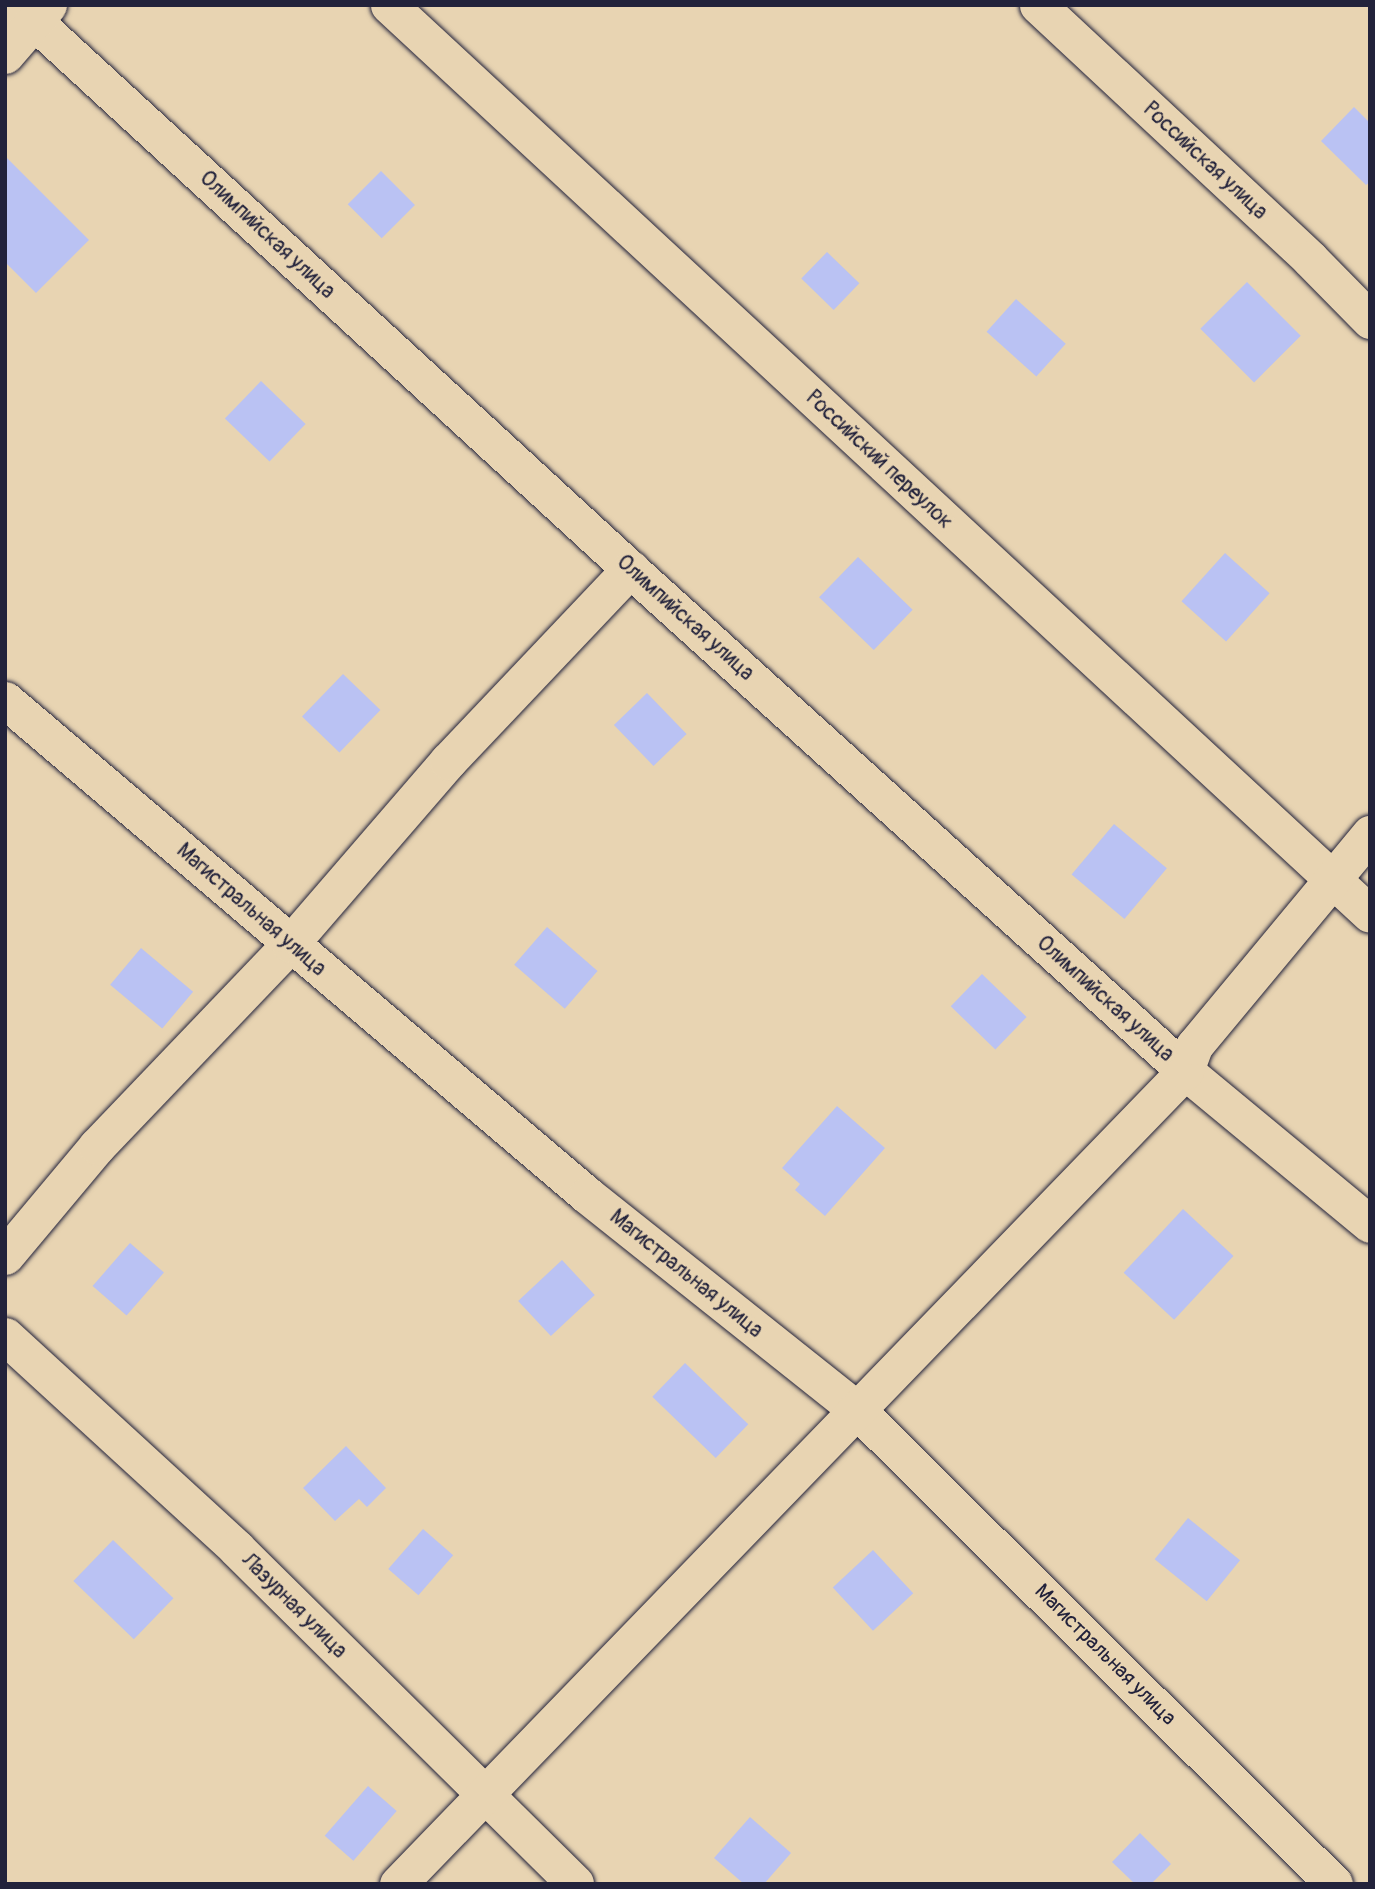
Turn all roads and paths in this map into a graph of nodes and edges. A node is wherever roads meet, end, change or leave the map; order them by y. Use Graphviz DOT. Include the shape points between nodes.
graph roads {
  1 [pos="389,5"];
  2 [pos="1038,5"];
  3 [pos="30,13"];
  4 [pos="5,55"];
  5 [pos="1370,320"];
  6 [pos="631,569"];
  7 [pos="5,700"];
  8 [pos="1370,834"];
  9 [pos="1332,879"];
  10 [pos="1370,914"];
  11 [pos="289,944"];
  12 [pos="1185,1071"];
  13 [pos="1370,1224"];
  14 [pos="5,1256"];
  15 [pos="5,1336"];
  16 [pos="856,1409"];
  17 [pos="487,1794"];
  18 [pos="398,1884"];
  19 [pos="575,1884"];
  20 [pos="1334,1884"];
  1 -- 9 [label="street, Российский переулок"];
  2 -- 5 [label="street, Российская улица"];
  3 -- 4 [label="street"];
  3 -- 6 [label="street, Олимпийская улица"];
  6 -- 11 [label="street" via="448,761"];
  6 -- 12 [label="street, Олимпийская улица"];
  7 -- 11 [label="street, Магистральная улица"];
  8 -- 9 [label="street"];
  9 -- 10 [label="street, Российский переулок"];
  9 -- 12 [label="street" via="1194,1046"];
  11 -- 14 [label="street" via="97,1146"];
  11 -- 16 [label="street, Магистральная улица" via="587,1195"];
  12 -- 13 [label="street, Олимпийская улица"];
  12 -- 16 [label="street"];
  15 -- 17 [label="street, Лазурная улица" via="236,1548"];
  16 -- 17 [label="street"];
  16 -- 20 [label="street, Магистральная улица"];
  17 -- 18 [label="street"];
  17 -- 19 [label="street, Лазурная улица"];
}
